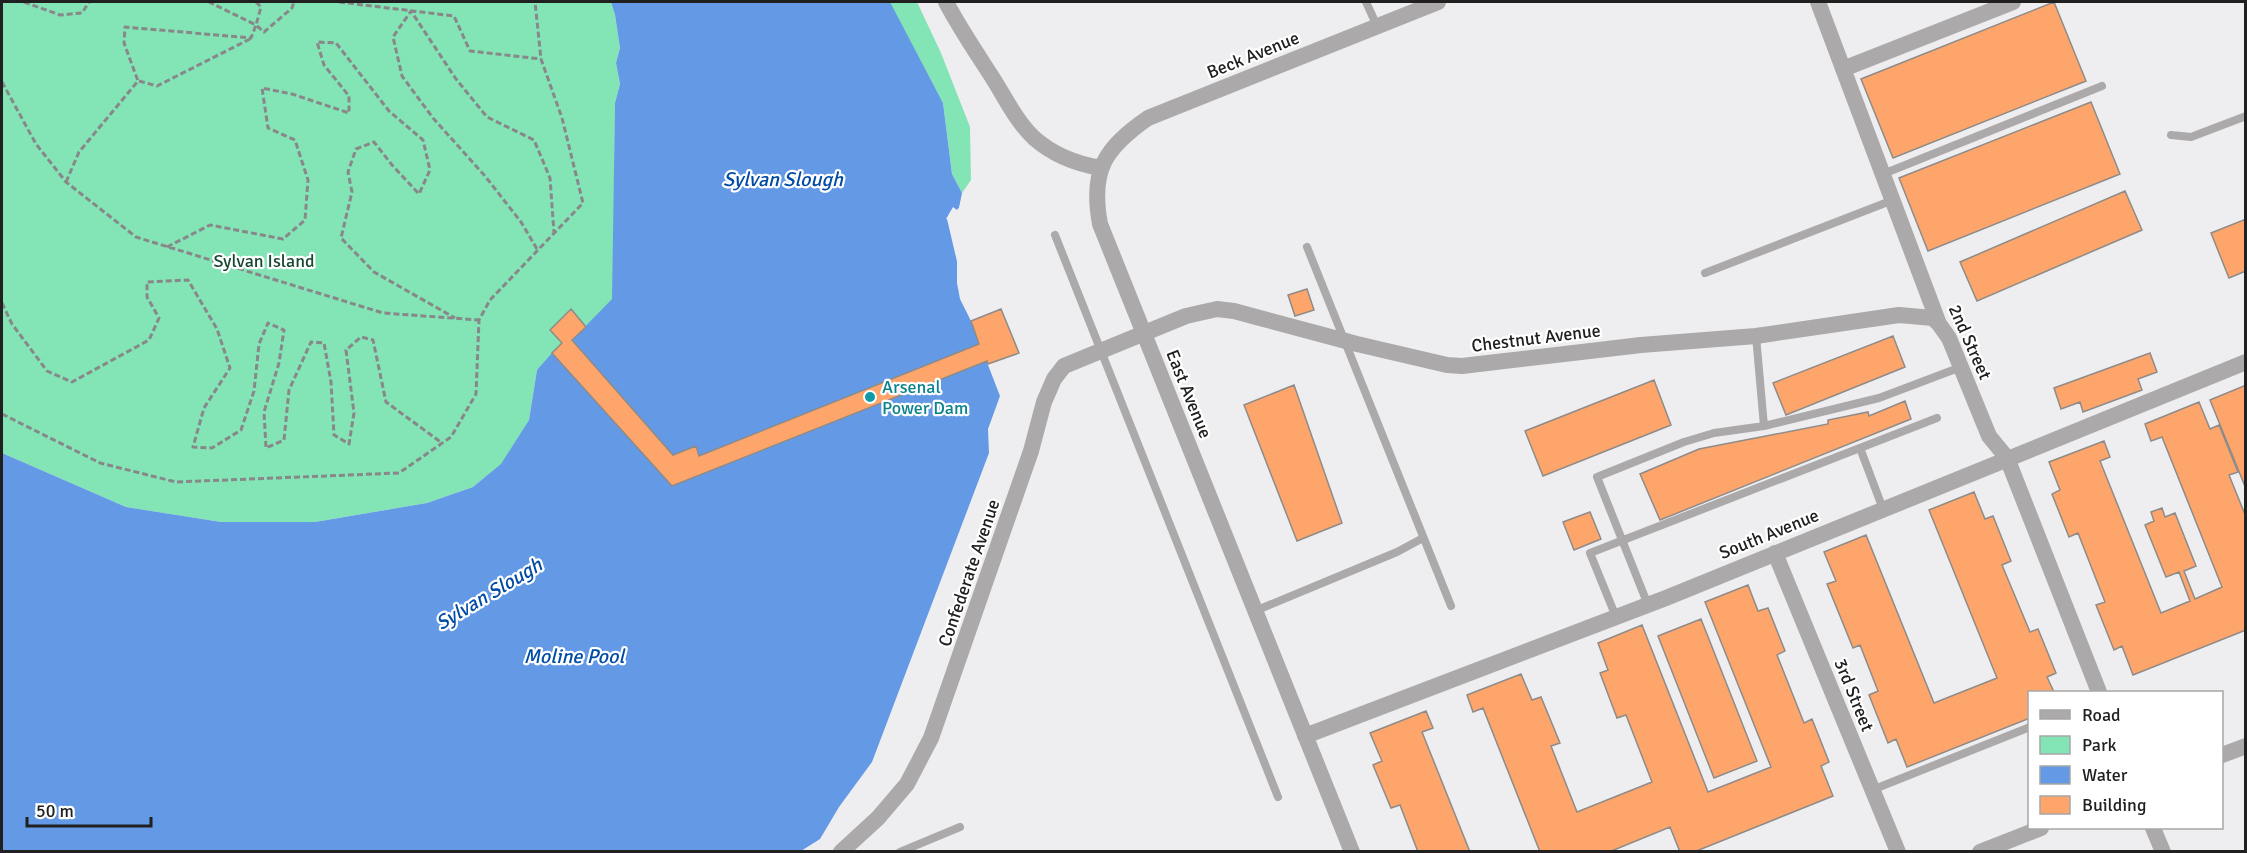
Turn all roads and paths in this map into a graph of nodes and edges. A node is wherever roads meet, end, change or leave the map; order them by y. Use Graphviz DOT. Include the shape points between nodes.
graph roads {
  1 [pos="24,2"];
  2 [pos="89,2"];
  3 [pos="209,2"];
  4 [pos="256,2"];
  5 [pos="294,2"];
  6 [pos="339,2"];
  7 [pos="535,2"];
  8 [pos="948,2"];
  9 [pos="1366,2"];
  10 [pos="1438,2"];
  11 [pos="1818,2"];
  12 [pos="2013,2"];
  13 [pos="411,11"];
  14 [pos="256,25"];
  15 [pos="1377,26"];
  16 [pos="251,38"];
  17 [pos="541,59"];
  18 [pos="1843,69"];
  19 [pos="138,81"];
  20 [pos="2,82"];
  21 [pos="2102,86"];
  22 [pos="2246,116"];
  23 [pos="2171,135"];
  24 [pos="1101,168"];
  25 [pos="1883,174"];
  26 [pos="66,182"];
  27 [pos="1893,200"];
  28 [pos="554,233"];
  29 [pos="1055,235"];
  30 [pos="167,247"];
  31 [pos="1307,247"];
  32 [pos="537,250"];
  33 [pos="1705,273"];
  34 [pos="2,303"];
  35 [pos="455,318"];
  36 [pos="479,320"];
  37 [pos="1939,324"];
  38 [pos="1144,334"];
  39 [pos="1756,336"];
  40 [pos="1344,340"];
  41 [pos="1102,349"];
  42 [pos="2246,362"];
  43 [pos="1961,367"];
  44 [pos="2,414"];
  45 [pos="1937,418"];
  46 [pos="1764,426"];
  47 [pos="442,443"];
  48 [pos="1860,448"];
  49 [pos="2007,458"];
  50 [pos="1883,508"];
  51 [pos="1423,538"];
  52 [pos="1622,541"];
  53 [pos="1774,553"];
  54 [pos="1648,605"];
  55 [pos="1451,606"];
  56 [pos="1255,610"];
  57 [pos="1616,617"];
  58 [pos="2098,691"];
  59 [pos="2028,728"];
  60 [pos="1305,736"];
  61 [pos="2246,746"];
  62 [pos="2223,755"];
  63 [pos="1872,790"];
  64 [pos="1278,797"];
  65 [pos="960,828"];
  66 [pos="2038,829"];
  67 [pos="2153,829"];
  68 [pos="841,852"];
  69 [pos="900,852"];
  70 [pos="1352,852"];
  71 [pos="1898,852"];
  72 [pos="1980,852"];
  73 [pos="2163,852"];
  1 -- 2 [label="path" via="60,15 82,13"];
  3 -- 14 [label="path"];
  4 -- 14 [label="path" via="261,8"];
  5 -- 14 [label="path" via="264,32"];
  6 -- 13 [label="path"];
  7 -- 17 [label="path"];
  8 -- 24 [label="street" via="1015,114 1034,137 1069,159"];
  9 -- 15 [label="lane"];
  10 -- 15 [label="street, Beck Avenue"];
  11 -- 18 [label="street, 2nd Street"];
  12 -- 18 [label="street"];
  13 -- 17 [label="path" via="454,16 470,51"];
  13 -- 28 [label="path" via="487,117 534,140 550,178"];
  13 -- 32 [label="path" via="393,37 402,76 521,222"];
  14 -- 16 [label="path"];
  15 -- 24 [label="street, Beck Avenue" via="1148,118 1116,143"];
  16 -- 19 [label="path" via="157,86"];
  16 -- 19 [label="path" via="125,27 124,44"];
  17 -- 28 [label="path" via="562,118 583,203"];
  18 -- 25 [label="street, 2nd Street"];
  19 -- 26 [label="path" via="79,152"];
  20 -- 26 [label="path" via="36,144"];
  21 -- 25 [label="lane"];
  22 -- 23 [label="lane" via="2191,137"];
  24 -- 38 [label="street, East Avenue" via="1097,195 1100,224"];
  25 -- 27 [label="street, 2nd Street"];
  26 -- 30 [label="path" via="136,237"];
  27 -- 33 [label="lane"];
  27 -- 37 [label="street, 2nd Street"];
  28 -- 32 [label="path"];
  29 -- 41 [label="lane"];
  30 -- 35 [label="path" via="383,313"];
  30 -- 35 [label="path" via="210,225 283,239 305,220 308,180 295,140 268,128 262,88 349,113 350,96 324,65 317,42 336,43 389,111 423,140 430,170 419,194 374,142 356,149 348,172 352,192 341,238 374,272"];
  31 -- 40 [label="lane"];
  32 -- 36 [label="path" via="490,300"];
  34 -- 47 [label="path" via="12,324 46,371 72,382 149,340 159,318 147,297 147,282 188,280 217,329 230,368 204,408 194,447 212,448 241,430 254,391 259,344 268,323 284,330 279,363 264,411 266,448 284,440 290,390 311,342 324,343 334,435 349,444 354,413 346,351 361,338 373,340 386,402"];
  35 -- 36 [label="path"];
  36 -- 47 [label="path" via="476,394 451,437"];
  37 -- 39 [label="street, Chestnut Avenue" via="1933,318 1899,315"];
  37 -- 43 [label="street, 2nd Street"];
  38 -- 40 [label="street, Chestnut Avenue" via="1186,316 1217,309 1234,310"];
  38 -- 41 [label="street, Confederate Avenue"];
  38 -- 56 [label="street, East Avenue"];
  39 -- 40 [label="street, Chestnut Avenue" via="1462,366"];
  39 -- 46 [label="lane"];
  40 -- 51 [label="lane"];
  41 -- 64 [label="lane"];
  41 -- 68 [label="street, Confederate Avenue" via="1064,366 1054,379 931,738 907,784"];
  42 -- 49 [label="street, South Avenue"];
  43 -- 46 [label="lane" via="1879,398"];
  43 -- 49 [label="street, 2nd Street" via="1989,436"];
  44 -- 47 [label="path" via="100,463 176,482 399,473"];
  45 -- 48 [label="lane"];
  46 -- 52 [label="lane" via="1684,442 1597,477"];
  48 -- 50 [label="lane"];
  48 -- 52 [label="lane"];
  49 -- 50 [label="street, South Avenue"];
  49 -- 58 [label="street, 2nd Street"];
  50 -- 53 [label="street, South Avenue"];
  51 -- 55 [label="lane"];
  51 -- 56 [label="lane"];
  52 -- 54 [label="lane"];
  52 -- 57 [label="lane" via="1590,553"];
  53 -- 54 [label="street, South Avenue"];
  53 -- 63 [label="street, 3rd Street"];
  54 -- 57 [label="street, South Avenue"];
  56 -- 60 [label="street, East Avenue"];
  57 -- 60 [label="street, South Avenue"];
  59 -- 63 [label="lane"];
  60 -- 70 [label="street, East Avenue"];
  61 -- 62 [label="street"];
  63 -- 71 [label="street, 3rd Street"];
  65 -- 69 [label="lane"];
  66 -- 72 [label="street"];
  67 -- 73 [label="street"];
}
